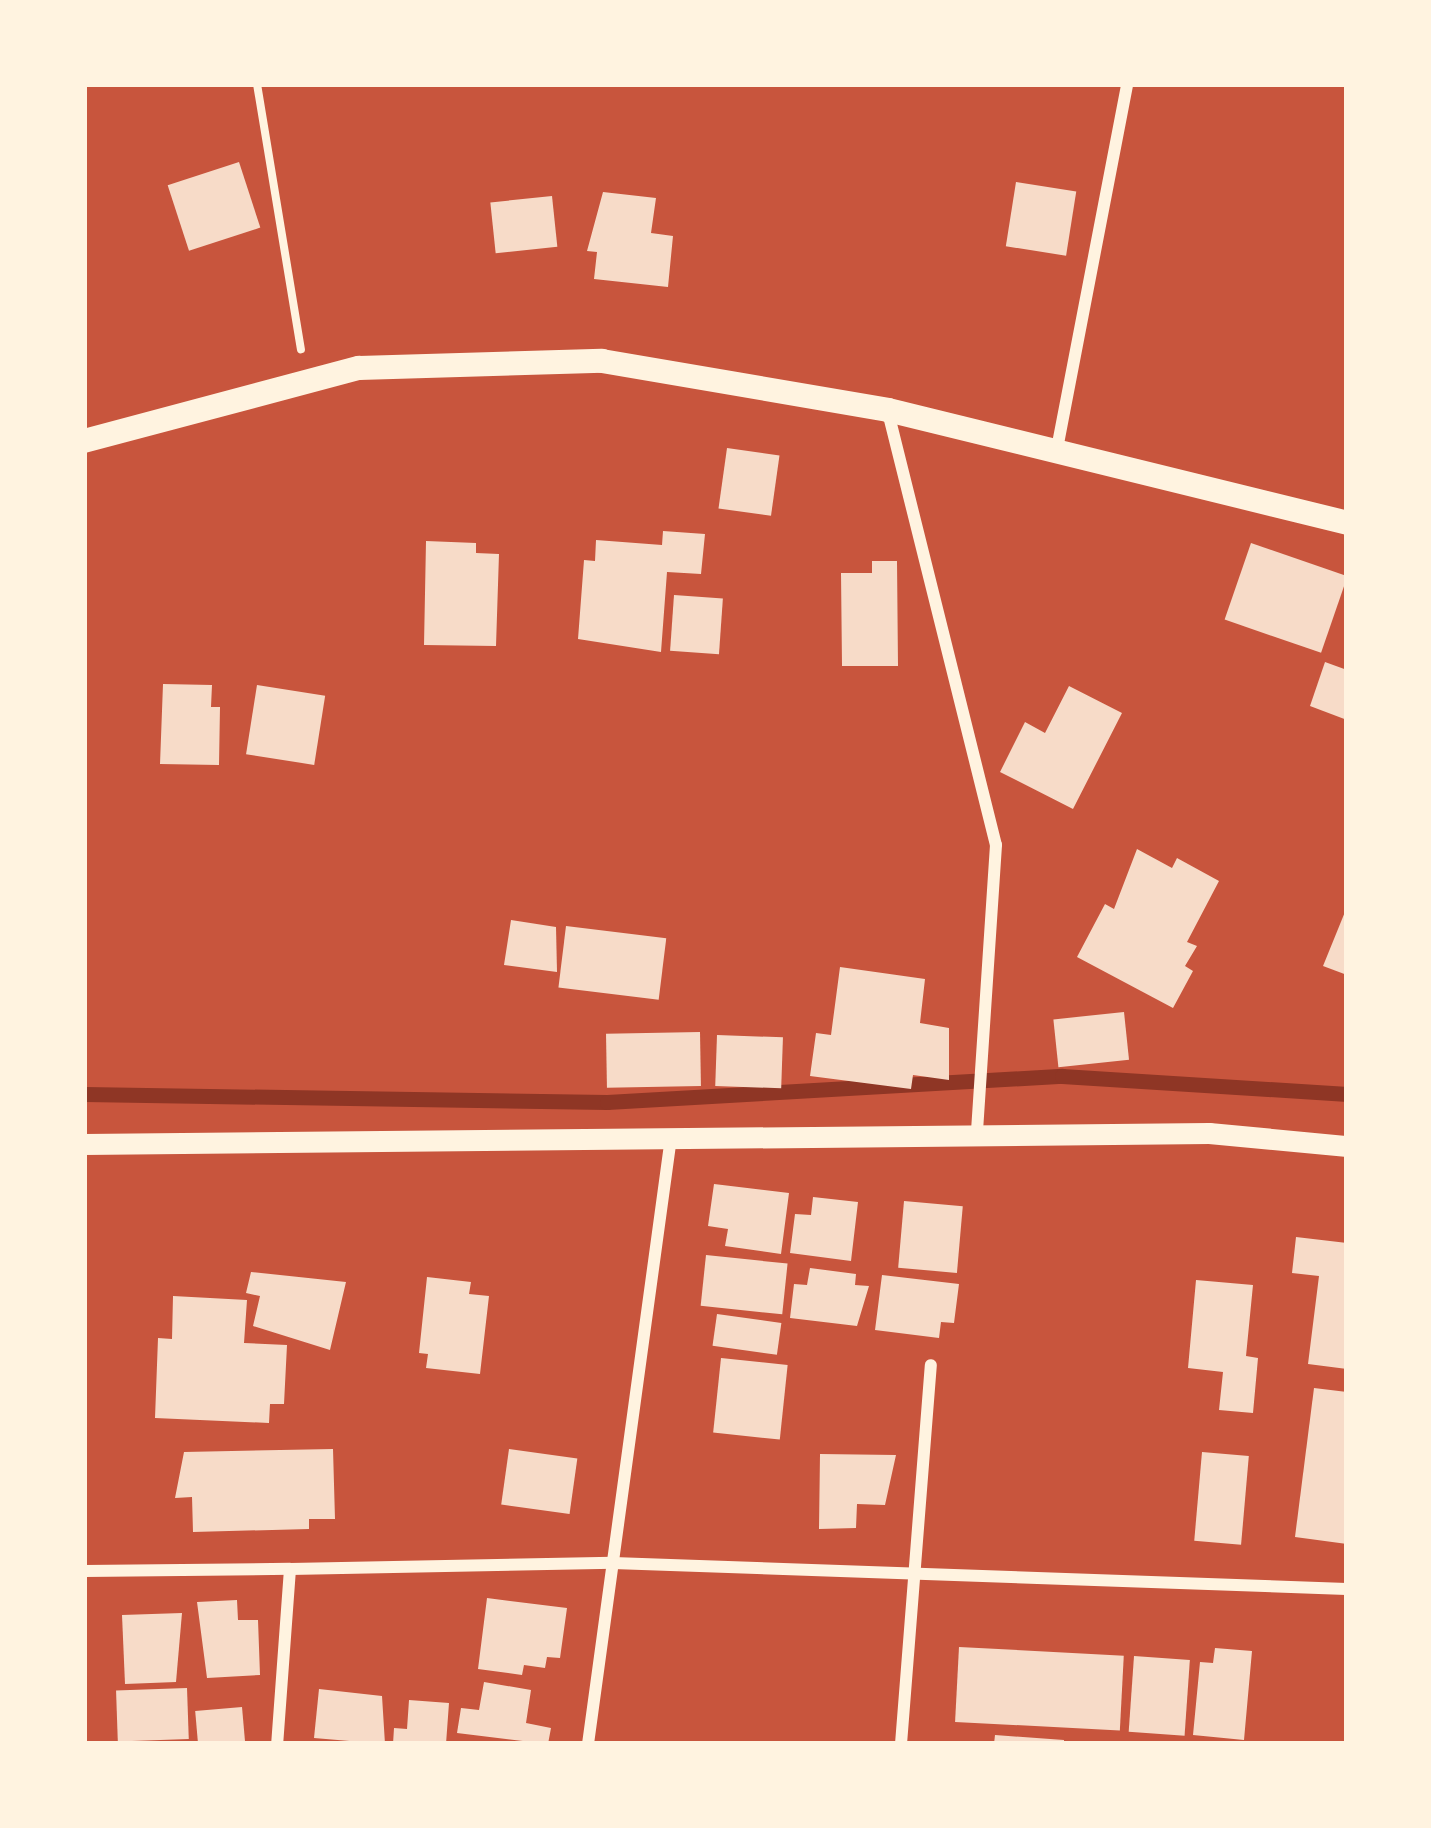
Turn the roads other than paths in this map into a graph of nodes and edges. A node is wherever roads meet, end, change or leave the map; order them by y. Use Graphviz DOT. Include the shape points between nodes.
graph roads {
  1 [pos="1127,84"];
  2 [pos="888,410"];
  3 [pos="84,441"];
  4 [pos="1056,457"];
  5 [pos="1347,524"];
  6 [pos="978,1125"];
  7 [pos="670,1137"];
  8 [pos="84,1144"];
  9 [pos="1347,1146"];
  10 [pos="931,1365"];
  11 [pos="613,1563"];
  12 [pos="290,1569"];
  13 [pos="84,1570"];
  14 [pos="911,1574"];
  15 [pos="1347,1589"];
  16 [pos="277,1744"];
  17 [pos="588,1744"];
  18 [pos="901,1744"];
  1 -- 4 [label="street"];
  2 -- 3 [label="main road" via="602,361 417,362 305,380"];
  2 -- 4 [label="main road"];
  2 -- 6 [label="street" via="996,844"];
  4 -- 5 [label="main road"];
  6 -- 7 [label="street"];
  6 -- 9 [label="street"];
  7 -- 8 [label="street"];
  7 -- 11 [label="street"];
  10 -- 14 [label="street"];
  11 -- 12 [label="street"];
  11 -- 14 [label="street"];
  11 -- 17 [label="street"];
  12 -- 13 [label="street"];
  12 -- 16 [label="street"];
  14 -- 15 [label="street"];
  14 -- 18 [label="street"];
}
